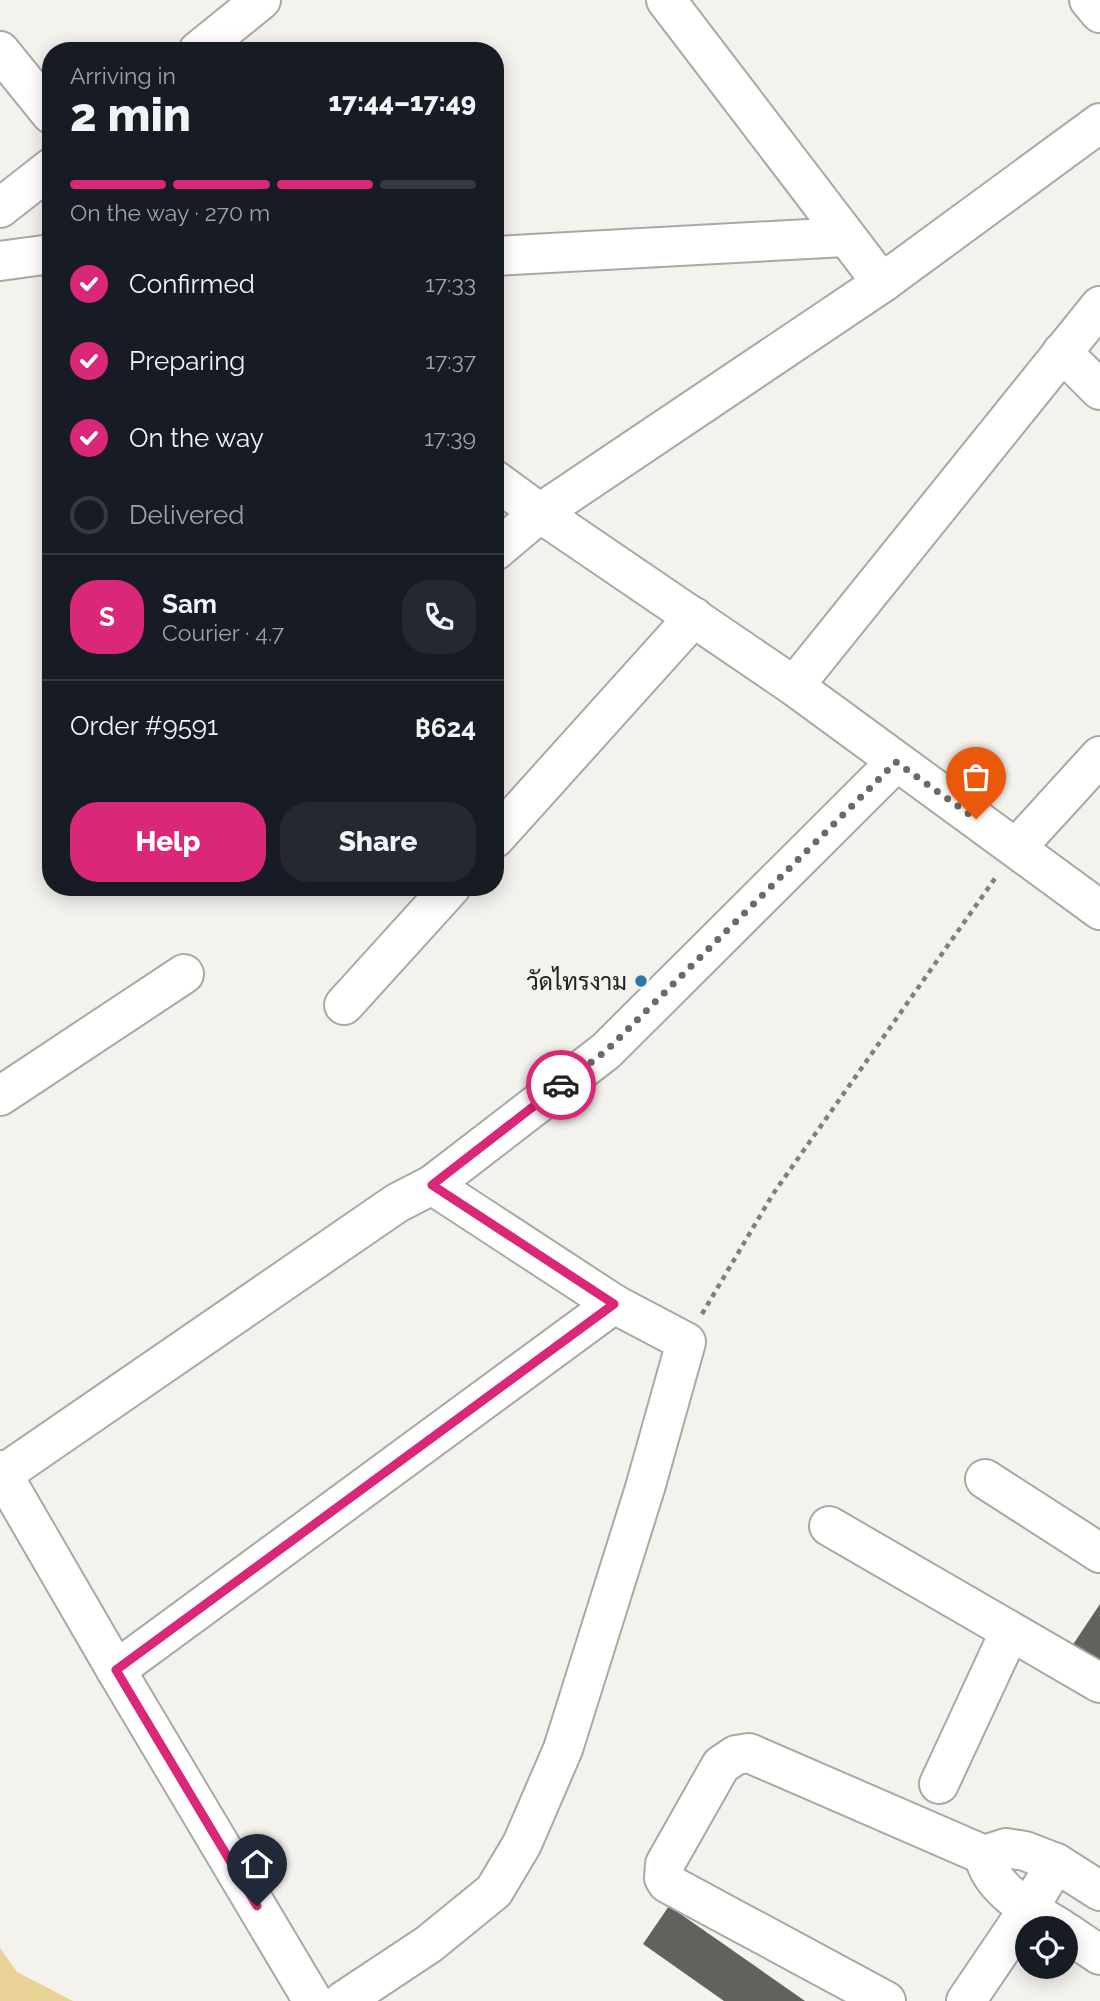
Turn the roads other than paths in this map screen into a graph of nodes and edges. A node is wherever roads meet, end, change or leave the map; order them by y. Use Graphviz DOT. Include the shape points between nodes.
graph roads {
  1 [pos="261,0"];
  2 [pos="666,0"];
  3 [pos="1089,0"];
  4 [pos="1100,13"];
  5 [pos="209,42"];
  6 [pos="0,51"];
  7 [pos="42,103"];
  8 [pos="1100,123"];
  9 [pos="42,175"];
  10 [pos="0,208"];
  11 [pos="845,237"];
  12 [pos="42,255"];
  13 [pos="504,256"];
  14 [pos="0,261"];
  15 [pos="882,282"];
  16 [pos="1100,306"];
  17 [pos="1062,352"];
  18 [pos="1100,390"];
  19 [pos="504,487"];
  20 [pos="540,513"];
  21 [pos="504,543"];
  22 [pos="694,617"];
  23 [pos="794,686"];
  24 [pos="1100,755"];
  25 [pos="896,762"];
  26 [pos="504,828"];
  27 [pos="1017,848"];
  28 [pos="443,896"];
  29 [pos="1100,910"];
  30 [pos="184,974"];
  31 [pos="344,1005"];
  32 [pos="0,1096"];
  33 [pos="432,1185"];
  34 [pos="614,1304"];
  35 [pos="1,1472"];
  36 [pos="985,1479"];
  37 [pos="829,1526"];
  38 [pos="1100,1553"];
  39 [pos="1010,1631"];
  40 [pos="116,1670"];
  41 [pos="1100,1683"];
  42 [pos="939,1784"];
  43 [pos="984,1855"];
  44 [pos="1056,1863"];
  45 [pos="1100,1891"];
  46 [pos="1042,1916"];
  47 [pos="1045,1916"];
  48 [pos="1078,1940"];
  49 [pos="1015,1950"];
  50 [pos="1100,1955"];
  51 [pos="313,2001"];
  52 [pos="343,2001"];
  53 [pos="886,2001"];
  54 [pos="966,2001"];
  1 -- 5 [label="street"];
  2 -- 11 [label="street"];
  3 -- 4 [label="street"];
  6 -- 7 [label="street"];
  8 -- 15 [label="street"];
  9 -- 10 [label="street"];
  11 -- 13 [label="street"];
  11 -- 15 [label="street"];
  12 -- 14 [label="street"];
  15 -- 20 [label="street"];
  16 -- 17 [label="street"];
  17 -- 18 [label="street"];
  17 -- 23 [label="street"];
  19 -- 20 [label="street"];
  20 -- 21 [label="street"];
  20 -- 22 [label="street"];
  22 -- 23 [label="street"];
  22 -- 26 [label="street"];
  23 -- 25 [label="street"];
  24 -- 27 [label="street"];
  25 -- 27 [label="street"];
  25 -- 33 [label="street" via="606,1051"];
  27 -- 29 [label="street"];
  28 -- 31 [label="street"];
  30 -- 32 [label="street"];
  33 -- 34 [label="street"];
  33 -- 35 [label="street" via="397,1203"];
  34 -- 40 [label="street"];
  34 -- 52 [label="street" via="686,1342 563,1749 522,1844 494,1891 429,1944"];
  35 -- 40 [label="street"];
  36 -- 38 [label="street"];
  37 -- 39 [label="street"];
  39 -- 41 [label="street"];
  39 -- 42 [label="street"];
  40 -- 51 [label="street"];
  43 -- 44 [label="street" via="1006,1848"];
  43 -- 46 [label="street" via="997,1882"];
  43 -- 53 [label="street" via="749,1753 721,1765 665,1864 667,1883"];
  44 -- 45 [label="street"];
  44 -- 47 [label="street"];
  48 -- 50 [label="street"];
  49 -- 54 [label="street"];
}
